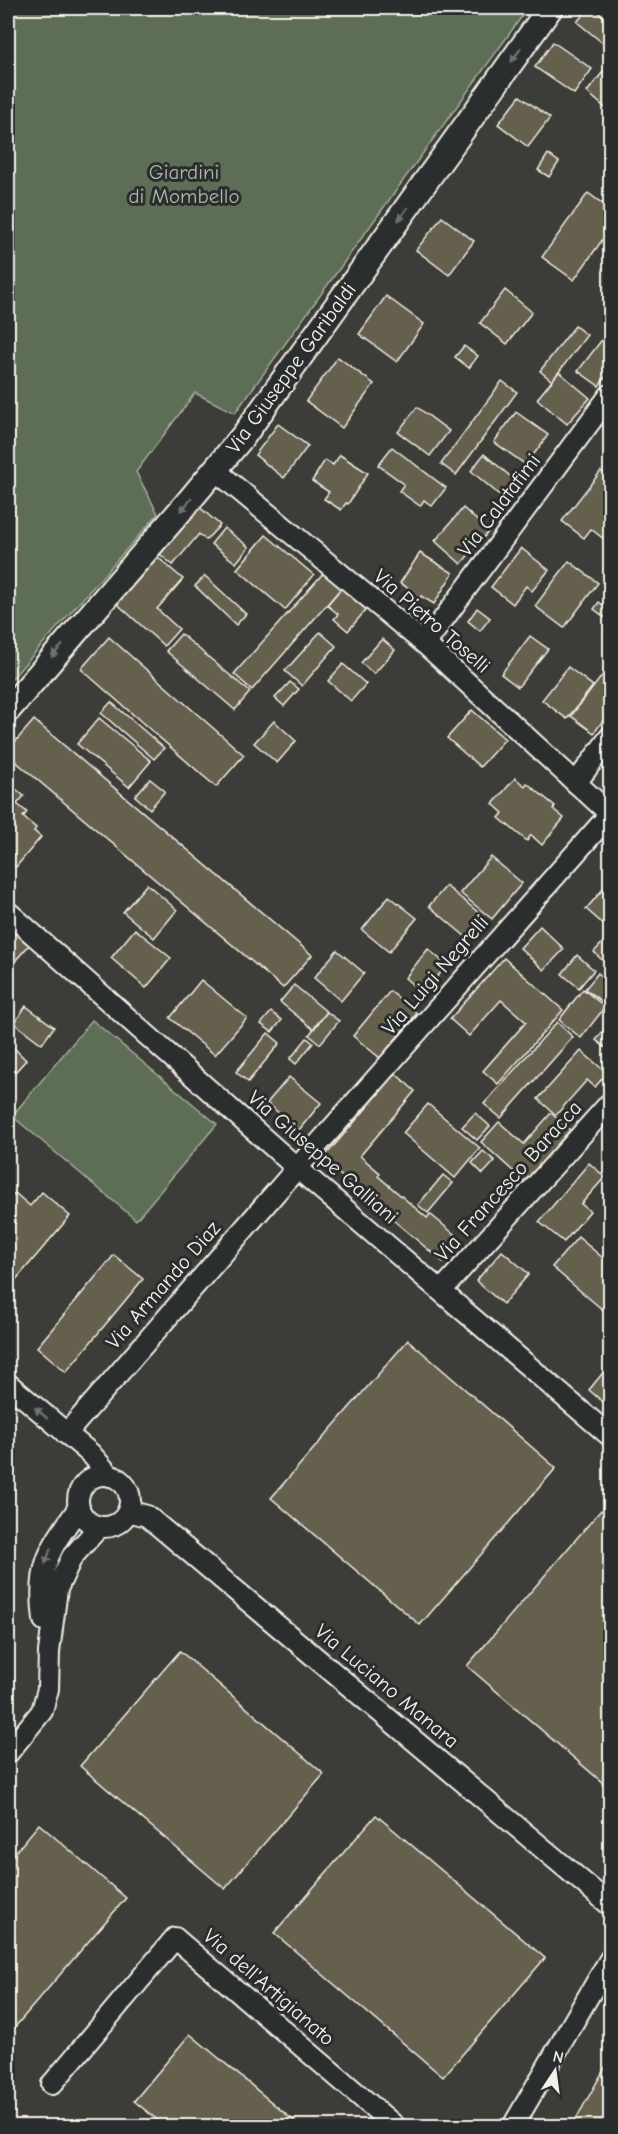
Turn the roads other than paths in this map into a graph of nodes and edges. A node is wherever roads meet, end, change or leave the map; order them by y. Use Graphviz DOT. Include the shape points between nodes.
graph roads {
  1 [pos="550,8"];
  2 [pos="610,395"];
  3 [pos="215,470"];
  4 [pos="425,644"];
  5 [pos="8,710"];
  6 [pos="610,737"];
  7 [pos="576,783"];
  8 [pos="610,814"];
  9 [pos="8,912"];
  10 [pos="610,1103"];
  11 [pos="297,1168"];
  12 [pos="442,1290"];
  13 [pos="8,1384"];
  14 [pos="610,1435"];
  15 [pos="70,1438"];
  16 [pos="110,1476"];
  17 [pos="84,1486"];
  18 [pos="79,1507"];
  19 [pos="129,1511"];
  20 [pos="99,1527"];
  21 [pos="49,1652"];
  22 [pos="8,1753"];
  23 [pos="610,1905"];
  24 [pos="610,1959"];
  25 [pos="52,2084"];
  26 [pos="395,2127"];
  27 [pos="513,2127"];
  1 -- 3 [label="street, Via Giuseppe Garibaldi, one-way"];
  2 -- 4 [label="street, Via Calatafimi"];
  3 -- 4 [label="street, Via Pietro Toselli"];
  3 -- 5 [label="street, Via Giuseppe Garibaldi, one-way"];
  4 -- 7 [label="street, Via Pietro Toselli"];
  6 -- 7 [label="street"];
  7 -- 8 [label="street, Via Pietro Toselli"];
  8 -- 11 [label="street, Via Luigi Negrelli"];
  9 -- 11 [label="street, Via Giuseppe Galliani"];
  10 -- 12 [label="street, Via Francesco Baracca"];
  11 -- 12 [label="street, Via Giuseppe Galliani"];
  11 -- 15 [label="street, Via Armando Diaz"];
  12 -- 14 [label="street, Via Giuseppe Galliani"];
  15 -- 13 [label="street, one-way"];
  15 -- 16 [label="street" via="92,1454"];
  15 -- 17 [label="street" via="84,1468"];
  16 -- 17 [label="street" via="96,1477"];
  16 -- 19 [label="street" via="127,1489"];
  17 -- 18 [label="street"];
  18 -- 20 [label="street" via="86,1519"];
  18 -- 21 [label="street, one-way" via="51,1547 42,1574"];
  19 -- 20 [label="street" via="113,1526"];
  19 -- 23 [label="street, Via Luciano Manara" via="147,1516"];
  20 -- 21 [label="street" via="72,1557 57,1589"];
  21 -- 22 [label="street" via="48,1689 42,1711"];
  24 -- 27 [label="street"];
  25 -- 26 [label="street, Via dell'Artigianato" via="175,1938"];
}
